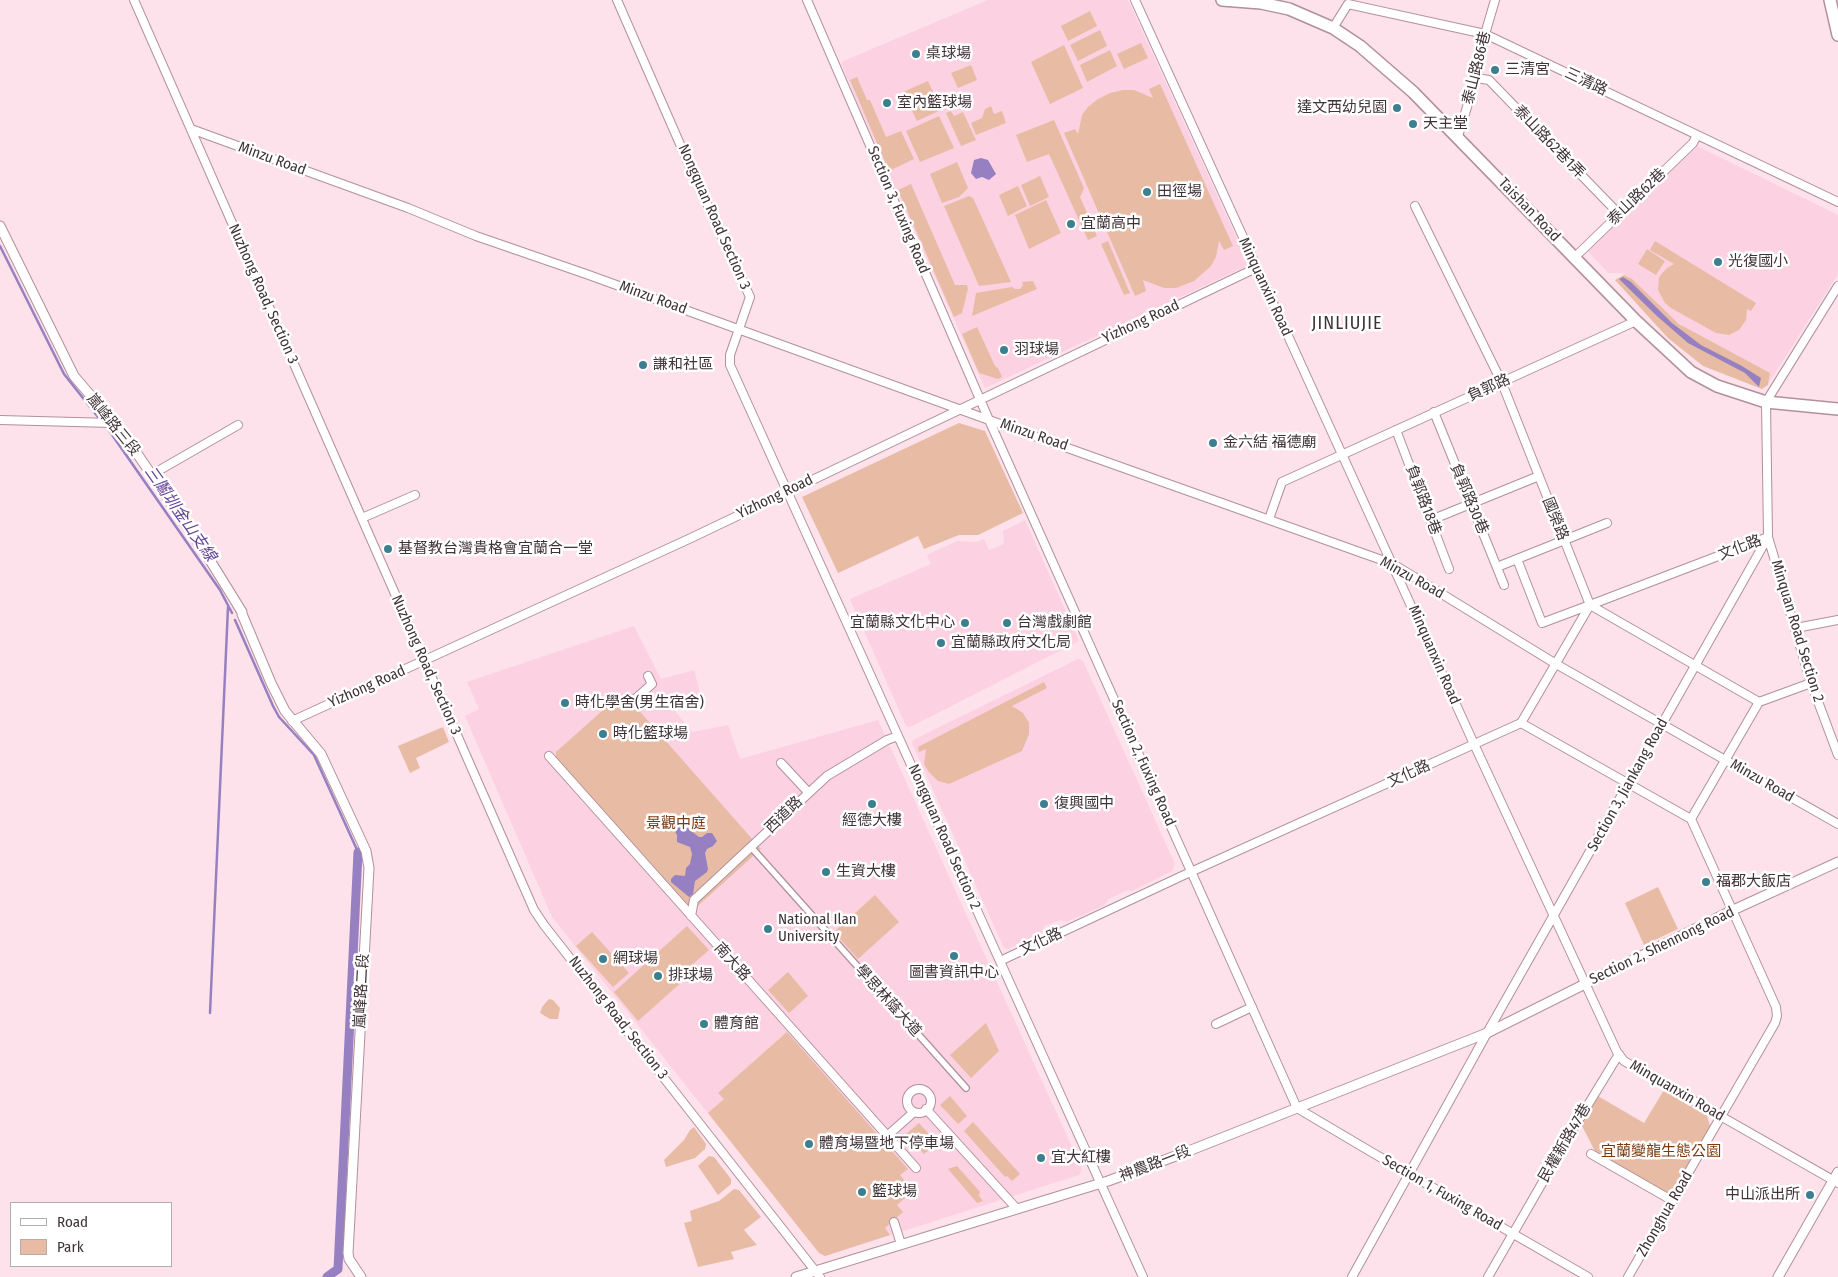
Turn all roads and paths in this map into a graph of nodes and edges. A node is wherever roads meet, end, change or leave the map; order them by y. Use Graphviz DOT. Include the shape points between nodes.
graph roads {
  1 [pos="134,0"];
  2 [pos="617,0"];
  3 [pos="806,0"];
  4 [pos="1135,0"];
  5 [pos="1222,0"];
  6 [pos="1495,0"];
  7 [pos="1830,0"];
  8 [pos="1333,28"];
  9 [pos="1485,34"];
  10 [pos="1838,35"];
  11 [pos="1476,78"];
  12 [pos="191,129"];
  13 [pos="1697,135"];
  14 [pos="1458,136"];
  15 [pos="1838,202"];
  16 [pos="1414,206"];
  17 [pos="1619,214"];
  18 [pos="0,226"];
  19 [pos="1575,258"];
  20 [pos="1256,268"];
  21 [pos="1838,286"];
  22 [pos="1636,321"];
  23 [pos="740,328"];
  24 [pos="1502,383"];
  25 [pos="980,398"];
  26 [pos="1766,402"];
  27 [pos="960,409"];
  28 [pos="1838,409"];
  29 [pos="1434,412"];
  30 [pos="0,420"];
  31 [pos="988,420"];
  32 [pos="112,423"];
  33 [pos="238,424"];
  34 [pos="1396,430"];
  35 [pos="1342,454"];
  36 [pos="151,475"];
  37 [pos="1538,476"];
  38 [pos="786,491"];
  39 [pos="415,495"];
  40 [pos="1471,504"];
  41 [pos="362,518"];
  42 [pos="1269,519"];
  43 [pos="1431,520"];
  44 [pos="1607,523"];
  45 [pos="1768,537"];
  46 [pos="1564,540"];
  47 [pos="1517,559"];
  48 [pos="1393,564"];
  49 [pos="1497,567"];
  50 [pos="1449,569"];
  51 [pos="1504,585"];
  52 [pos="1590,605"];
  53 [pos="1838,620"];
  54 [pos="1796,628"];
  55 [pos="424,661"];
  56 [pos="1556,664"];
  57 [pos="1696,665"];
  58 [pos="648,676"];
  59 [pos="1811,683"];
  60 [pos="633,701"];
  61 [pos="1759,702"];
  62 [pos="292,721"];
  63 [pos="1521,723"];
  64 [pos="1662,724"];
  65 [pos="898,736"];
  66 [pos="1474,744"];
  67 [pos="1838,755"];
  68 [pos="549,756"];
  69 [pos="1725,760"];
  70 [pos="781,763"];
  71 [pos="1628,784"];
  72 [pos="808,792"];
  73 [pos="1691,819"];
  74 [pos="1838,824"];
  75 [pos="751,847"];
  76 [pos="1838,862"];
  77 [pos="1192,871"];
  78 [pos="1731,911"];
  79 [pos="691,916"];
  80 [pos="1554,917"];
  81 [pos="1000,961"];
  82 [pos="1584,984"];
  83 [pos="1252,1007"];
  84 [pos="1216,1024"];
  85 [pos="1487,1033"];
  86 [pos="1619,1054"];
  87 [pos="966,1088"];
  88 [pos="926,1108"];
  89 [pos="1297,1108"];
  90 [pos="914,1112"];
  91 [pos="1721,1115"];
  92 [pos="887,1136"];
  93 [pos="1591,1154"];
  94 [pos="916,1168"];
  95 [pos="1410,1173"];
  96 [pos="1836,1178"];
  97 [pos="1100,1183"];
  98 [pos="1673,1201"];
  99 [pos="1016,1208"];
  100 [pos="894,1222"];
  101 [pos="1513,1233"];
  102 [pos="901,1244"];
  103 [pos="817,1274"];
  104 [pos="361,1277"];
  105 [pos="796,1277"];
  106 [pos="1144,1277"];
  107 [pos="1352,1277"];
  108 [pos="1488,1277"];
  109 [pos="1588,1277"];
  110 [pos="1628,1277"];
  111 [pos="1778,1277"];
  1 -- 12 [label="street, Nuzhong Road, Section 3"];
  2 -- 23 [label="street, Nongquan Road Section 3" via="750,297"];
  3 -- 25 [label="street, Section 3, Fuxing Road"];
  4 -- 20 [label="street, Minquanxin Road"];
  5 -- 8 [label="main road, Taishan Road" via="1289,9"];
  6 -- 9 [label="street, 泰山路86巷"];
  7 -- 10 [label="main road"];
  8 -- 9 [label="street, 三清路" via="1348,4"];
  8 -- 14 [label="main road, Taishan Road" via="1384,66"];
  9 -- 11 [label="street, 泰山路86巷"];
  9 -- 13 [label="street, 三清路"];
  11 -- 14 [label="street, 泰山路86巷"];
  11 -- 17 [label="street, 泰山路62巷1弄" via="1490,80"];
  12 -- 23 [label="street, Minzu Road" via="476,236"];
  12 -- 41 [label="street, Nuzhong Road, Section 3"];
  13 -- 15 [label="street, 三清路"];
  13 -- 17 [label="street, 泰山路62巷"];
  14 -- 19 [label="main road, Taishan Road"];
  16 -- 24 [label="street, 國榮路"];
  17 -- 19 [label="street, 泰山路62巷"];
  18 -- 32 [label="street, 嵐峰路三段" via="74,376"];
  19 -- 22 [label="main road, Taishan Road"];
  20 -- 25 [label="street, Yizhong Road"];
  20 -- 35 [label="street, Minquanxin Road"];
  21 -- 26 [label="street"];
  22 -- 24 [label="street, 負郭路"];
  22 -- 26 [label="main road, Taishan Road" via="1691,372 1717,386"];
  23 -- 27 [label="street, Minzu Road"];
  23 -- 38 [label="street, Nongquan Road Section 3" via="730,355 730,366"];
  24 -- 29 [label="street, 負郭路"];
  24 -- 37 [label="street, 國榮路"];
  25 -- 27 [label="street, Yizhong Road"];
  25 -- 31 [label="street, Section 3, Fuxing Road"];
  26 -- 28 [label="main road, Taishan Road"];
  26 -- 45 [label="street, Minquan Road Section 2"];
  27 -- 31 [label="street, Minzu Road"];
  27 -- 38 [label="street, Yizhong Road"];
  29 -- 34 [label="street, 負郭路"];
  29 -- 40 [label="street, 負郭路30巷"];
  30 -- 32 [label="street"];
  31 -- 42 [label="street, Minzu Road"];
  31 -- 77 [label="street, Section 2, Fuxing Road"];
  32 -- 36 [label="street, 嵐峰路三段" via="125,436"];
  33 -- 36 [label="street"];
  34 -- 35 [label="street, 負郭路"];
  34 -- 43 [label="street, 負郭路18巷"];
  35 -- 42 [label="street, 負郭路" via="1282,482"];
  35 -- 48 [label="street, Minquanxin Road"];
  36 -- 62 [label="street, 嵐峰路三段" via="208,556 242,612 271,683"];
  37 -- 40 [label="street"];
  37 -- 46 [label="street, 國榮路"];
  38 -- 55 [label="street, Yizhong Road"];
  38 -- 65 [label="street, Nongquan Road Section 2"];
  39 -- 41 [label="street"];
  40 -- 43 [label="street"];
  40 -- 49 [label="street, 負郭路30巷"];
  41 -- 55 [label="street, Nuzhong Road, Section 3"];
  42 -- 48 [label="street, Minzu Road"];
  43 -- 50 [label="street, 負郭路18巷"];
  44 -- 46 [label="street"];
  45 -- 52 [label="street, 文化路"];
  45 -- 54 [label="street, Minquan Road Section 2"];
  45 -- 57 [label="street, Section 3, Jiankang Road"];
  46 -- 47 [label="street"];
  46 -- 52 [label="street, 國榮路"];
  47 -- 49 [label="street"];
  47 -- 52 [label="street, 文化路" via="1542,623"];
  48 -- 56 [label="street, Minzu Road"];
  48 -- 66 [label="street, Minquanxin Road"];
  49 -- 51 [label="street, 負郭路30巷"];
  52 -- 56 [label="street"];
  52 -- 57 [label="street"];
  53 -- 54 [label="street"];
  54 -- 59 [label="street, Minquan Road Section 2"];
  55 -- 62 [label="street, Yizhong Road"];
  55 -- 103 [label="street, Nuzhong Road, Section 3" via="539,918"];
  56 -- 63 [label="street"];
  56 -- 64 [label="street, Minzu Road"];
  57 -- 61 [label="street"];
  57 -- 64 [label="street, Section 3, Jiankang Road"];
  58 -- 60 [label="street" via="652,684"];
  59 -- 61 [label="street"];
  59 -- 67 [label="street, Minquan Road Section 2"];
  61 -- 69 [label="street"];
  62 -- 104 [label="street, 嵐峰路二段" via="321,754 368,859 348,1253"];
  63 -- 66 [label="street, 文化路"];
  63 -- 71 [label="street"];
  64 -- 69 [label="street, Minzu Road"];
  64 -- 71 [label="street, Section 3, Jiankang Road"];
  65 -- 72 [label="street, 西道路" via="826,776"];
  65 -- 81 [label="street, Nongquan Road Section 2"];
  66 -- 77 [label="street, 文化路"];
  66 -- 80 [label="street, Minquanxin Road"];
  68 -- 79 [label="street, 南大路"];
  69 -- 73 [label="street"];
  69 -- 74 [label="street, Minzu Road"];
  70 -- 72 [label="street"];
  71 -- 73 [label="street"];
  71 -- 80 [label="street, Section 3, Jiankang Road"];
  72 -- 75 [label="street, 西道路"];
  73 -- 78 [label="street"];
  75 -- 79 [label="street, 西道路" via="694,900"];
  75 -- 87 [label="street, 學思林蔭大道"];
  76 -- 78 [label="street, Section 2, Shennong Road"];
  77 -- 81 [label="street, 文化路"];
  77 -- 83 [label="street, Section 2, Fuxing Road"];
  78 -- 82 [label="street, Section 2, Shennong Road"];
  78 -- 91 [label="street, Zhonghua Road" via="1776,1007 1777,1016"];
  79 -- 92 [label="street, 南大路"];
  80 -- 82 [label="street, Minquanxin Road"];
  80 -- 85 [label="street, Section 3, Jiankang Road"];
  81 -- 97 [label="street, Nongquan Road Section 2"];
  82 -- 85 [label="street, Section 2, Shennong Road"];
  82 -- 86 [label="street, Minquanxin Road"];
  83 -- 84 [label="street"];
  83 -- 89 [label="street, Section 2, Fuxing Road"];
  85 -- 89 [label="street, 神農路一段"];
  85 -- 95 [label="street, Section 3, Jiankang Road"];
  86 -- 91 [label="street, Minquanxin Road" via="1624,1061"];
  86 -- 101 [label="street, 民權新路47巷"];
  88 -- 90 [label="street" via="920,1113"];
  88 -- 90 [label="street" via="932,1101 931,1096 917,1089 908,1100"];
  88 -- 99 [label="street"];
  89 -- 95 [label="street, Section 1, Fuxing Road"];
  89 -- 97 [label="street, 神農路一段"];
  90 -- 92 [label="street"];
  91 -- 96 [label="street, Minquanxin Road"];
  91 -- 98 [label="street, Zhonghua Road"];
  92 -- 94 [label="street, 南大路"];
  93 -- 98 [label="street"];
  95 -- 101 [label="street, Section 1, Fuxing Road"];
  95 -- 107 [label="street, Section 3, Jiankang Road"];
  96 -- 111 [label="street"];
  97 -- 99 [label="street, 神農路一段"];
  97 -- 106 [label="street, Nongquan Road Section 2"];
  98 -- 110 [label="street, Zhonghua Road"];
  99 -- 102 [label="street, 神農路一段"];
  100 -- 102 [label="street"];
  101 -- 108 [label="street, 民權新路47巷"];
  101 -- 109 [label="street, Section 1, Fuxing Road"];
  102 -- 103 [label="street, 神農路一段"];
  103 -- 105 [label="street, 神農路一段"];
}
